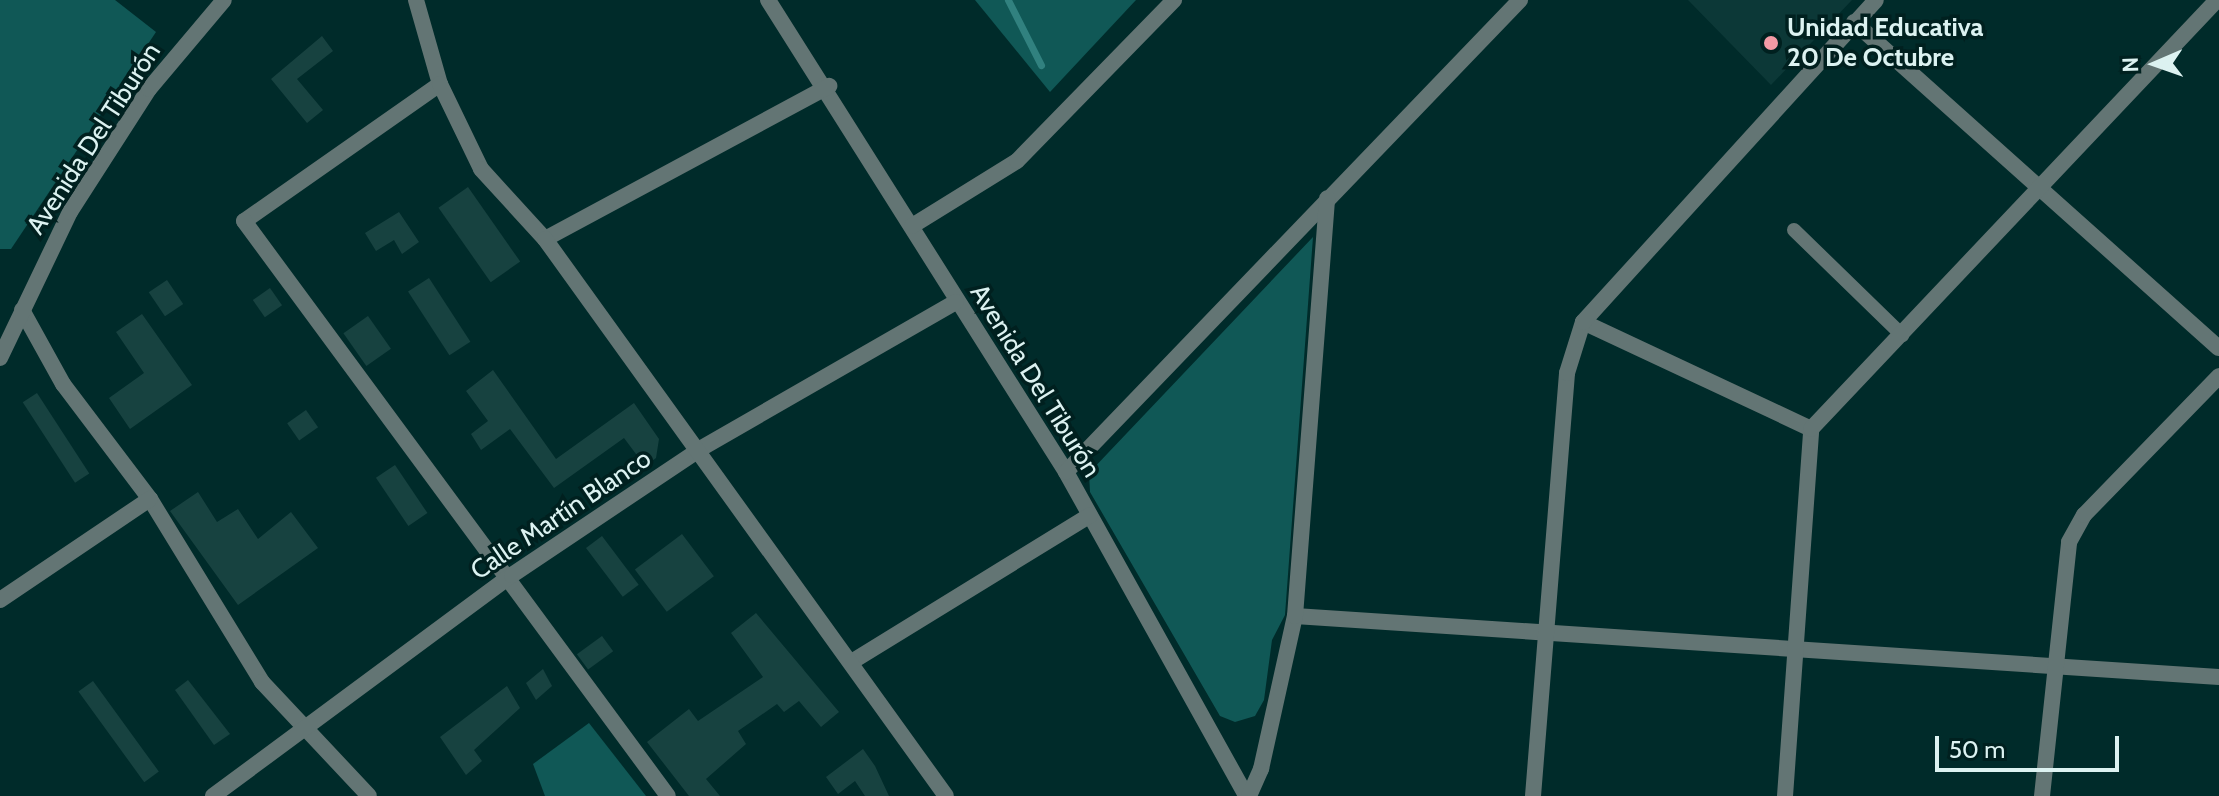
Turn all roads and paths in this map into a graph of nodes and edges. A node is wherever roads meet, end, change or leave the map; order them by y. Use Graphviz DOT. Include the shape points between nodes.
graph roads {
  1 [pos="224,0"];
  2 [pos="416,0"];
  3 [pos="768,0"];
  4 [pos="1174,0"];
  5 [pos="1520,0"];
  6 [pos="1876,0"];
  7 [pos="2217,0"];
  8 [pos="1854,22"];
  9 [pos="440,84"];
  10 [pos="829,86"];
  11 [pos="2041,189"];
  12 [pos="1327,198"];
  13 [pos="912,226"];
  14 [pos="1794,230"];
  15 [pos="545,239"];
  16 [pos="956,302"];
  17 [pos="22,310"];
  18 [pos="1583,322"];
  19 [pos="1902,335"];
  20 [pos="2219,348"];
  21 [pos="0,358"];
  22 [pos="2219,376"];
  23 [pos="1811,429"];
  24 [pos="700,449"];
  25 [pos="1066,472"];
  26 [pos="150,499"];
  27 [pos="1090,515"];
  28 [pos="512,575"];
  29 [pos="0,600"];
  30 [pos="1295,616"];
  31 [pos="1547,631"];
  32 [pos="1797,645"];
  33 [pos="853,661"];
  34 [pos="2054,666"];
  35 [pos="2219,677"];
  36 [pos="304,729"];
  37 [pos="213,796"];
  38 [pos="369,796"];
  39 [pos="668,796"];
  40 [pos="946,796"];
  41 [pos="1247,796"];
  42 [pos="1533,796"];
  43 [pos="1785,796"];
  44 [pos="2042,796"];
  1 -- 17 [label="street, Avenida Del Tiburón" via="149,89 70,212"];
  2 -- 9 [label="street"];
  3 -- 10 [label="street, Avenida Del Tiburón"];
  4 -- 13 [label="street" via="1017,161"];
  5 -- 12 [label="street"];
  6 -- 8 [label="street"];
  7 -- 11 [label="street"];
  8 -- 11 [label="street"];
  8 -- 18 [label="street"];
  9 -- 15 [label="street" via="481,169"];
  9 -- 28 [label="street" via="244,221"];
  10 -- 13 [label="street, Avenida Del Tiburón"];
  10 -- 15 [label="street"];
  11 -- 19 [label="street"];
  11 -- 20 [label="street"];
  12 -- 25 [label="street"];
  12 -- 30 [label="street"];
  13 -- 16 [label="street, Avenida Del Tiburón"];
  14 -- 19 [label="lane"];
  15 -- 24 [label="street"];
  16 -- 24 [label="street, Calle Martín Blanco"];
  16 -- 25 [label="street, Avenida Del Tiburón"];
  17 -- 21 [label="street, Avenida Del Tiburón"];
  17 -- 26 [label="street" via="63,384"];
  18 -- 23 [label="street"];
  18 -- 31 [label="street" via="1567,373"];
  19 -- 23 [label="street"];
  22 -- 34 [label="street" via="2084,515 2062,570"];
  23 -- 32 [label="street"];
  24 -- 28 [label="street, Calle Martín Blanco"];
  24 -- 33 [label="street"];
  25 -- 27 [label="street, Avenida Del Tiburón"];
  26 -- 29 [label="street"];
  26 -- 36 [label="street" via="262,682"];
  27 -- 33 [label="street"];
  27 -- 41 [label="street, Avenida Del Tiburón"];
  28 -- 36 [label="street, Calle Martín Blanco"];
  28 -- 39 [label="street"];
  30 -- 31 [label="street"];
  30 -- 41 [label="street" via="1261,769"];
  31 -- 32 [label="street"];
  31 -- 42 [label="street"];
  32 -- 34 [label="street"];
  32 -- 43 [label="street"];
  33 -- 40 [label="street"];
  34 -- 35 [label="street"];
  34 -- 44 [label="street"];
  36 -- 37 [label="street, Calle Martín Blanco"];
  36 -- 38 [label="street"];
}
